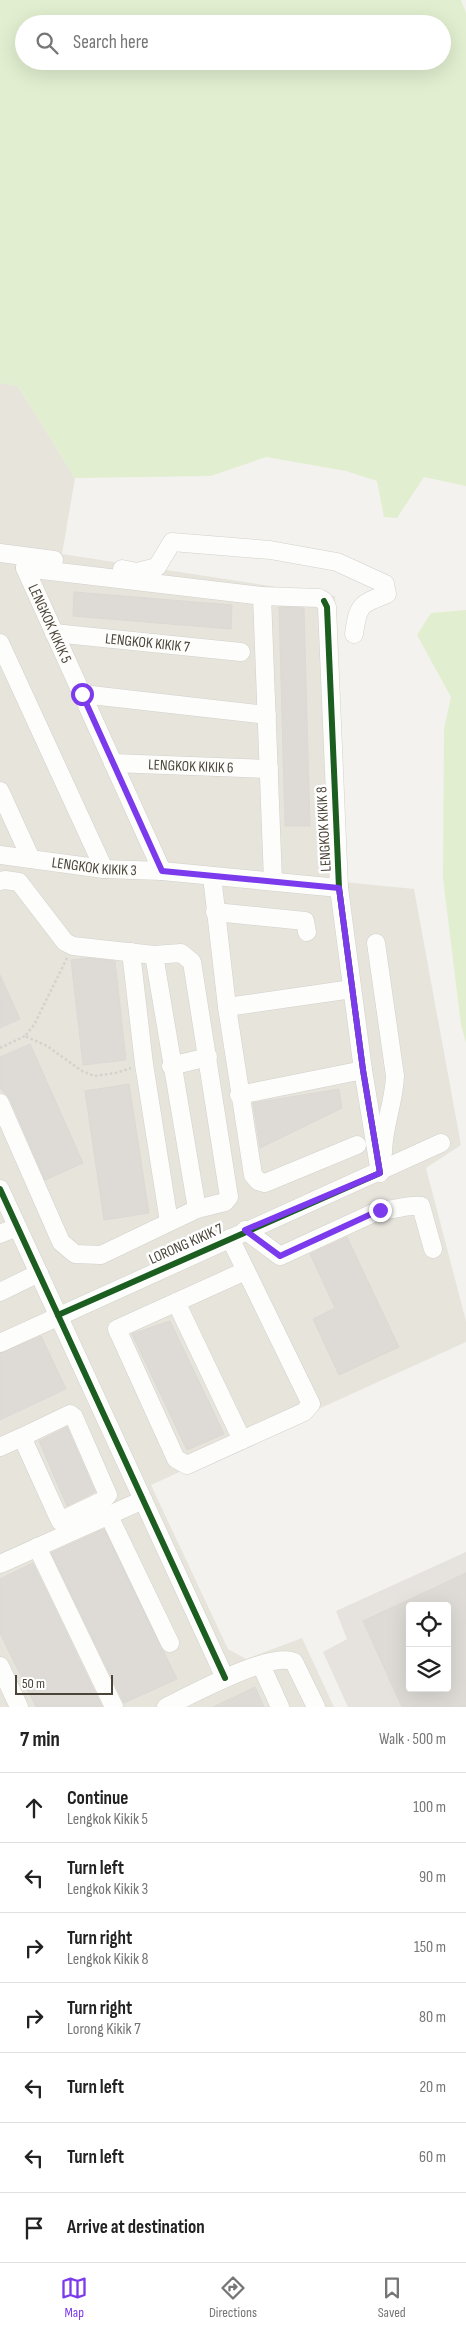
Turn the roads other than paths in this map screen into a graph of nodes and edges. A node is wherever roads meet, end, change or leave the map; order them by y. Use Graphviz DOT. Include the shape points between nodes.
graph roads {
  1 [pos="0,552"];
  2 [pos="262,596"];
  3 [pos="54,633"];
  4 [pos="354,634"];
  5 [pos="0,643"];
  6 [pos="241,652"];
  7 [pos="82,694"];
  8 [pos="267,716"];
  9 [pos="113,763"];
  10 [pos="269,769"];
  11 [pos="0,791"];
  12 [pos="0,855"];
  13 [pos="31,859"];
  14 [pos="104,869"];
  15 [pos="162,871"];
  16 [pos="212,876"];
  17 [pos="272,881"];
  18 [pos="0,882"];
  19 [pos="339,888"];
  20 [pos="215,912"];
  21 [pos="307,932"];
  22 [pos="376,943"];
  23 [pos="131,952"];
  24 [pos="154,955"];
  25 [pos="352,989"];
  26 [pos="227,1007"];
  27 [pos="208,1057"];
  28 [pos="170,1062"];
  29 [pos="144,1064"];
  30 [pos="363,1070"];
  31 [pos="239,1095"];
  32 [pos="0,1103"];
  33 [pos="442,1143"];
  34 [pos="357,1145"];
  35 [pos="384,1170"];
  36 [pos="0,1189"];
  37 [pos="197,1209"];
  38 [pos="168,1222"];
  39 [pos="17,1227"];
  40 [pos="0,1234"];
  41 [pos="238,1234"];
  42 [pos="433,1249"];
  43 [pos="245,1271"];
  44 [pos="39,1273"];
  45 [pos="0,1292"];
  46 [pos="176,1302"];
  47 [pos="58,1315"];
  48 [pos="0,1343"];
  49 [pos="22,1437"];
  50 [pos="242,1440"];
  51 [pos="0,1447"];
  52 [pos="143,1500"];
  53 [pos="109,1516"];
  54 [pos="37,1548"];
  55 [pos="0,1564"];
  56 [pos="170,1643"];
  57 [pos="261,1665"];
  58 [pos="0,1666"];
  59 [pos="225,1678"];
  60 [pos="191,1702"];
  61 [pos="20,1707"];
  62 [pos="114,1707"];
  63 [pos="166,1707"];
  64 [pos="280,1707"];
  65 [pos="316,1707"];
  1 -- 4 [label="street" via="138,572 157,567 172,542 270,550 338,562 385,584 387,594 365,602 358,611"];
  2 -- 3 [label="street, LENGKOK KIKIK 5" via="25,568"];
  2 -- 8 [label="street"];
  2 -- 19 [label="street, LENGKOK KIKIK 8" via="319,598 327,607"];
  3 -- 6 [label="street, LENGKOK KIKIK 7"];
  3 -- 7 [label="street, LENGKOK KIKIK 5"];
  5 -- 14 [label="street"];
  7 -- 8 [label="street"];
  7 -- 9 [label="street, LENGKOK KIKIK 5"];
  8 -- 10 [label="street"];
  9 -- 10 [label="street, LENGKOK KIKIK 6"];
  9 -- 15 [label="street, LENGKOK KIKIK 5"];
  10 -- 17 [label="street"];
  11 -- 13 [label="street"];
  12 -- 13 [label="street, LENGKOK KIKIK 3"];
  13 -- 14 [label="street, LENGKOK KIKIK 3"];
  14 -- 15 [label="street, LENGKOK KIKIK 3"];
  15 -- 16 [label="street, LENGKOK KIKIK 3"];
  16 -- 17 [label="street, LENGKOK KIKIK 3"];
  16 -- 20 [label="street"];
  17 -- 19 [label="street, LENGKOK KIKIK 3"];
  18 -- 23 [label="street" via="19,882 65,942 73,946"];
  19 -- 25 [label="street, LENGKOK KIKIK 8"];
  20 -- 21 [label="street" via="306,921"];
  20 -- 26 [label="street"];
  22 -- 35 [label="street" via="395,1076 395,1095 383,1139"];
  23 -- 24 [label="street"];
  23 -- 29 [label="street"];
  24 -- 27 [label="street" via="182,953 192,962"];
  24 -- 28 [label="street"];
  25 -- 26 [label="street"];
  25 -- 30 [label="street, LENGKOK KIKIK 8"];
  26 -- 31 [label="street"];
  27 -- 28 [label="street"];
  27 -- 37 [label="street" via="228,1197 224,1202"];
  28 -- 29 [label="street"];
  28 -- 37 [label="street"];
  29 -- 38 [label="street"];
  30 -- 31 [label="street"];
  30 -- 35 [label="street, LENGKOK KIKIK 8"];
  31 -- 34 [label="street" via="252,1175 258,1181 265,1183"];
  32 -- 38 [label="street" via="68,1250 101,1255"];
  33 -- 35 [label="street, LORONG KIKIK 7"];
  35 -- 41 [label="street, LORONG KIKIK 7"];
  36 -- 39 [label="street"];
  37 -- 38 [label="street"];
  39 -- 40 [label="street"];
  39 -- 44 [label="street"];
  41 -- 42 [label="street" via="280,1256 380,1210 415,1205 421,1206 425,1214"];
  41 -- 43 [label="street"];
  41 -- 47 [label="street, LORONG KIKIK 7"];
  43 -- 46 [label="street"];
  43 -- 50 [label="street" via="311,1404 304,1412"];
  44 -- 45 [label="street"];
  44 -- 47 [label="street"];
  46 -- 50 [label="street"];
  46 -- 50 [label="street" via="117,1329 176,1459 187,1465"];
  47 -- 48 [label="street, LORONG KIKIK 7"];
  47 -- 52 [label="street"];
  49 -- 49 [label="street" via="70,1414 108,1495 102,1502 60,1521"];
  49 -- 51 [label="street"];
  52 -- 53 [label="street"];
  52 -- 59 [label="street"];
  53 -- 54 [label="street"];
  53 -- 56 [label="street"];
  54 -- 55 [label="street"];
  54 -- 62 [label="street"];
  57 -- 59 [label="street"];
  57 -- 64 [label="street"];
  57 -- 65 [label="street" via="282,1659 294,1662"];
  58 -- 61 [label="street"];
  59 -- 60 [label="street"];
  60 -- 63 [label="street"];
}
